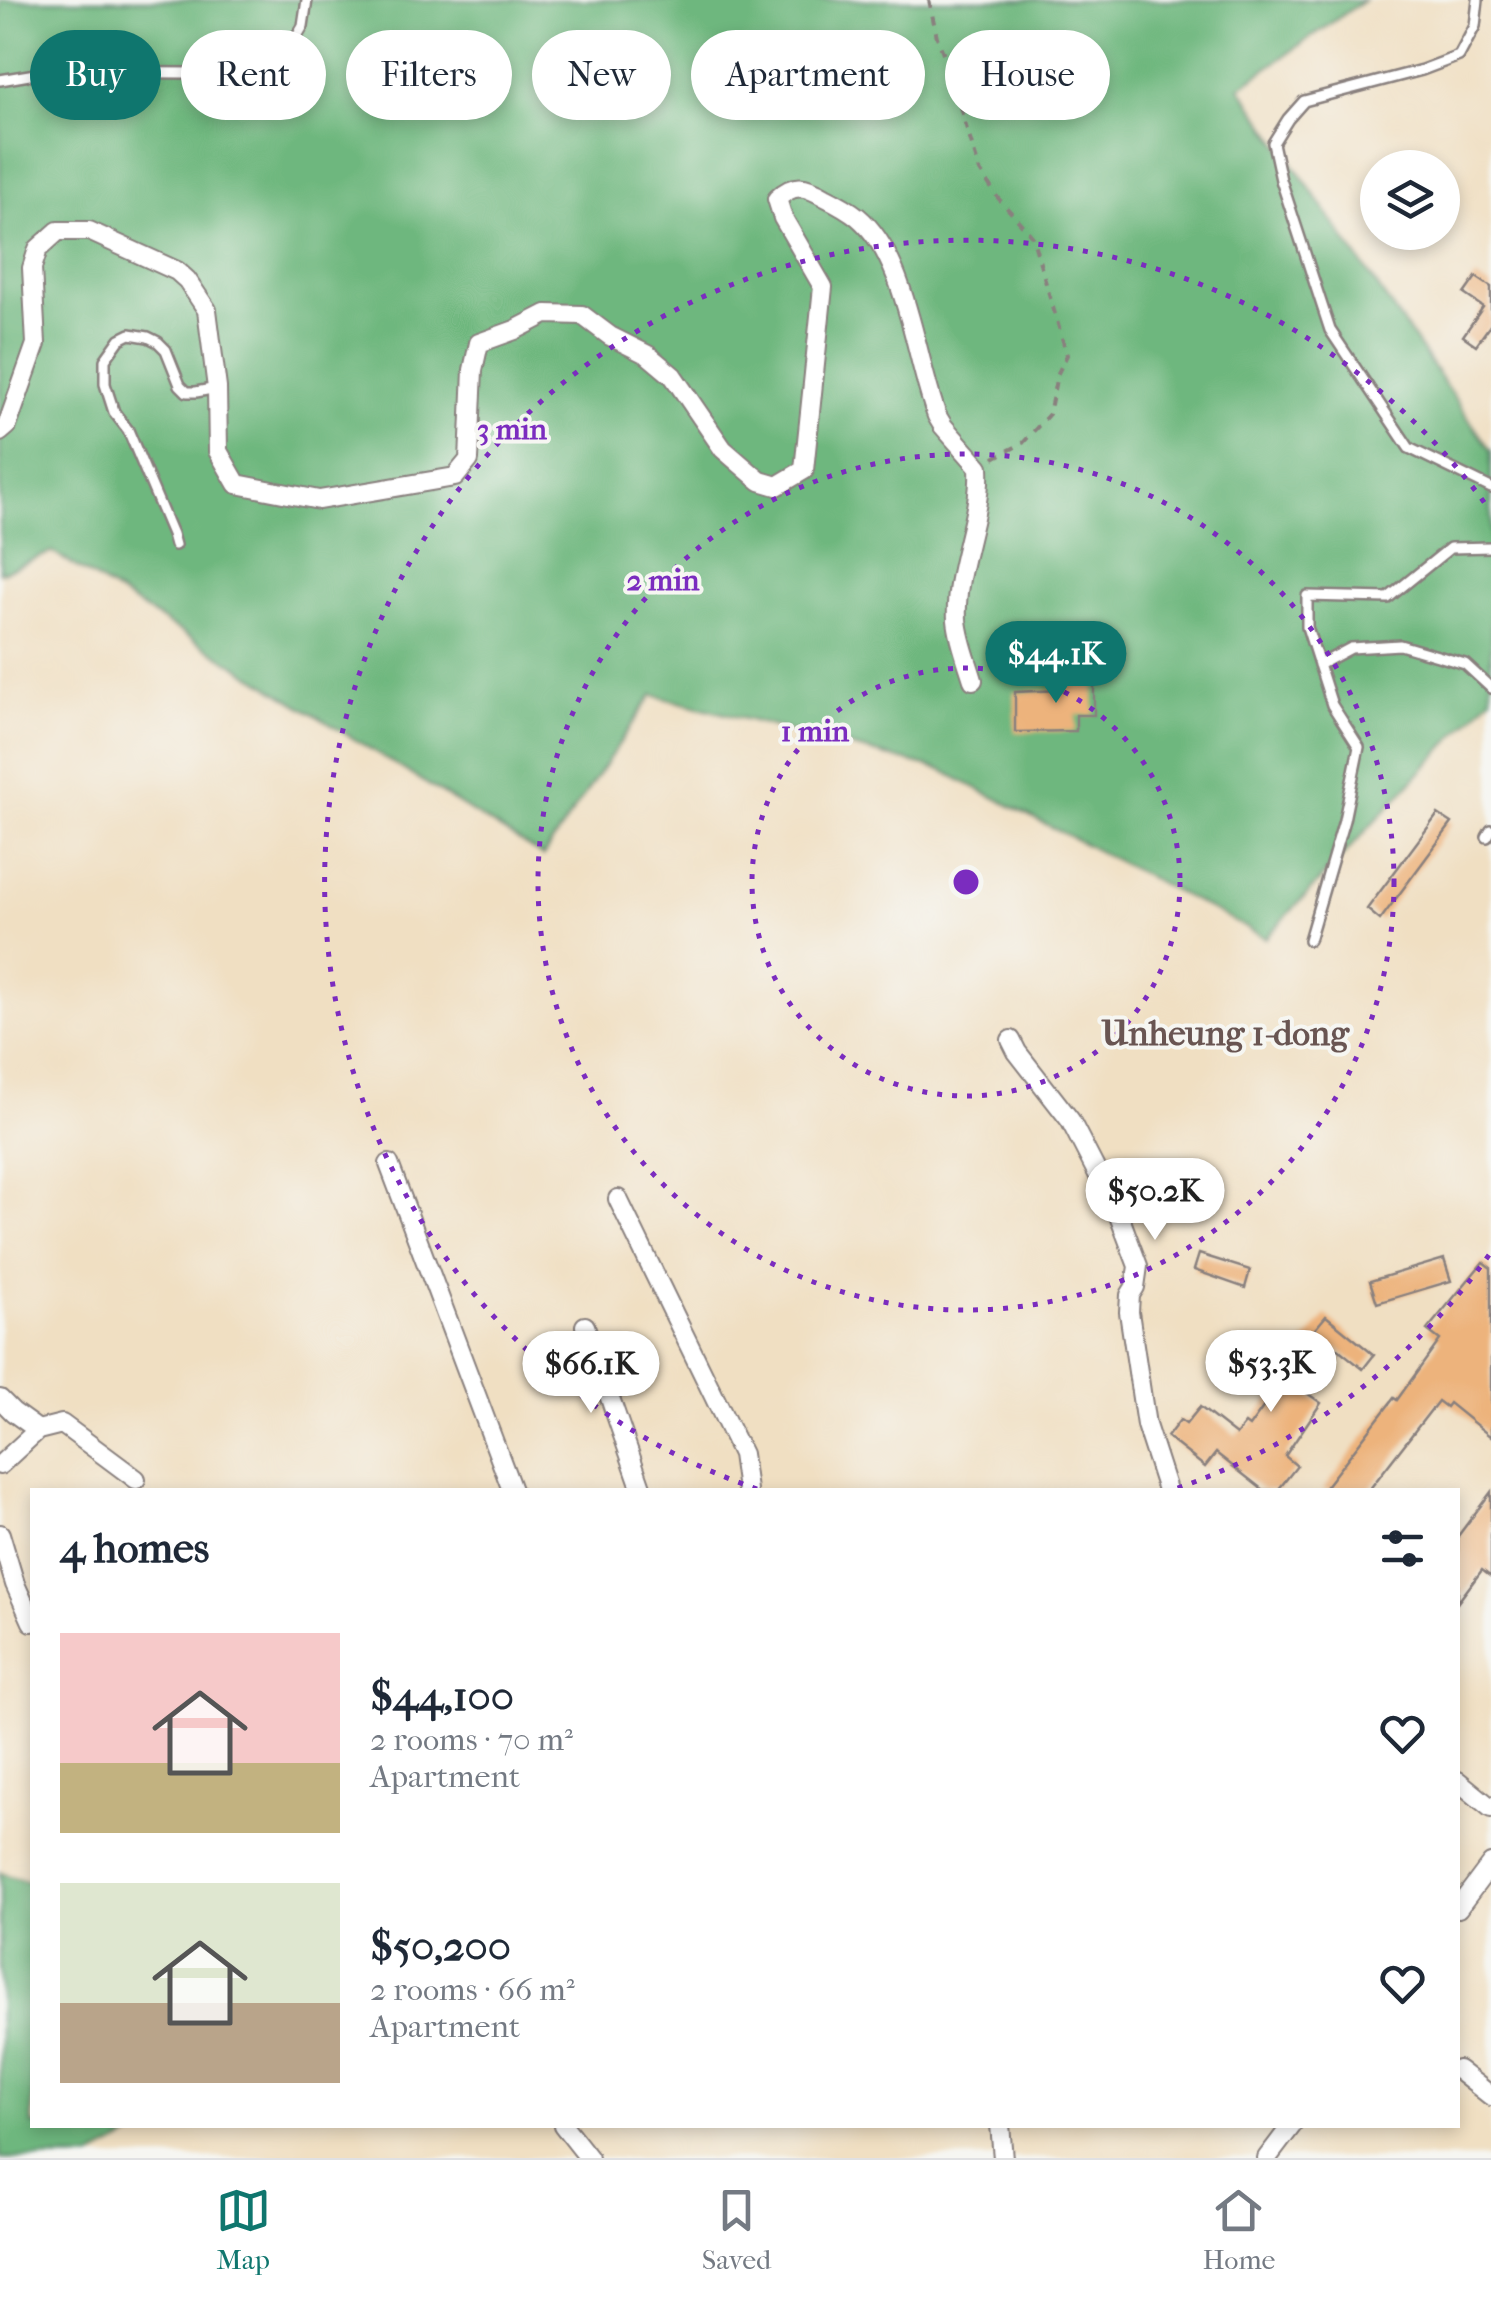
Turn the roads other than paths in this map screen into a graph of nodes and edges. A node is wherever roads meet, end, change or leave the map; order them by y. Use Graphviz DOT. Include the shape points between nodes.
graph roads {
  1 [pos="308,0"];
  2 [pos="1478,0"];
  3 [pos="0,80"];
  4 [pos="216,388"];
  5 [pos="0,432"];
  6 [pos="1491,488"];
  7 [pos="175,545"];
  8 [pos="1491,547"];
  9 [pos="1319,665"];
  10 [pos="973,680"];
  11 [pos="1491,688"];
  12 [pos="1309,940"];
  13 [pos="1012,1040"];
  14 [pos="389,1164"];
  15 [pos="618,1199"];
  16 [pos="585,1326"];
  17 [pos="0,1399"];
  18 [pos="38,1430"];
  19 [pos="0,1464"];
  20 [pos="136,1479"];
  21 [pos="511,1488"];
  22 [pos="641,1488"];
  23 [pos="747,1488"];
  24 [pos="1166,1488"];
  25 [pos="0,1534"];
  26 [pos="30,1618"];
  27 [pos="1460,1783"];
  28 [pos="1491,1808"];
  29 [pos="1491,1864"];
  30 [pos="1460,1905"];
  31 [pos="1460,2072"];
  32 [pos="1491,2096"];
  33 [pos="565,2128"];
  34 [pos="1000,2128"];
  35 [pos="1290,2128"];
  36 [pos="588,2158"];
  37 [pos="1003,2158"];
  38 [pos="1267,2158"];
  1 -- 3 [label="lane" via="296,38 279,56 254,65 188,74 46,72"];
  2 -- 6 [label="lane" via="1475,26 1458,56 1304,101 1274,143 1330,330 1409,448"];
  4 -- 5 [label="street" via="208,310 187,280 89,232 58,231 38,249 32,268 36,344"];
  4 -- 7 [label="lane" via="187,392 166,350 138,334 120,339 106,360 114,412 128,430"];
  4 -- 10 [label="street" via="218,450 238,484 319,500 455,477 469,460 478,343 546,314 582,315 673,376 723,449 760,482 777,486 804,470 823,287 778,199 787,189 813,190 872,231 886,254 937,416 978,466 978,499 957,599 959,638"];
  8 -- 9 [label="lane" via="1450,548 1388,598 1307,596 1307,627"];
  9 -- 11 [label="lane" via="1351,648 1400,645 1464,664"];
  9 -- 12 [label="lane" via="1332,706 1358,746"];
  13 -- 24 [label="street" via="1070,1120 1138,1266 1129,1312 1146,1425"];
  14 -- 21 [label="street"];
  15 -- 23 [label="street" via="742,1454"];
  16 -- 22 [label="street"];
  17 -- 18 [label="street"];
  18 -- 19 [label="street"];
  18 -- 20 [label="street" via="62,1424"];
  25 -- 26 [label="street"];
  27 -- 28 [label="street"];
  29 -- 30 [label="street"];
  31 -- 32 [label="street"];
  33 -- 36 [label="street"];
  34 -- 37 [label="street"];
  35 -- 38 [label="street"];
}
